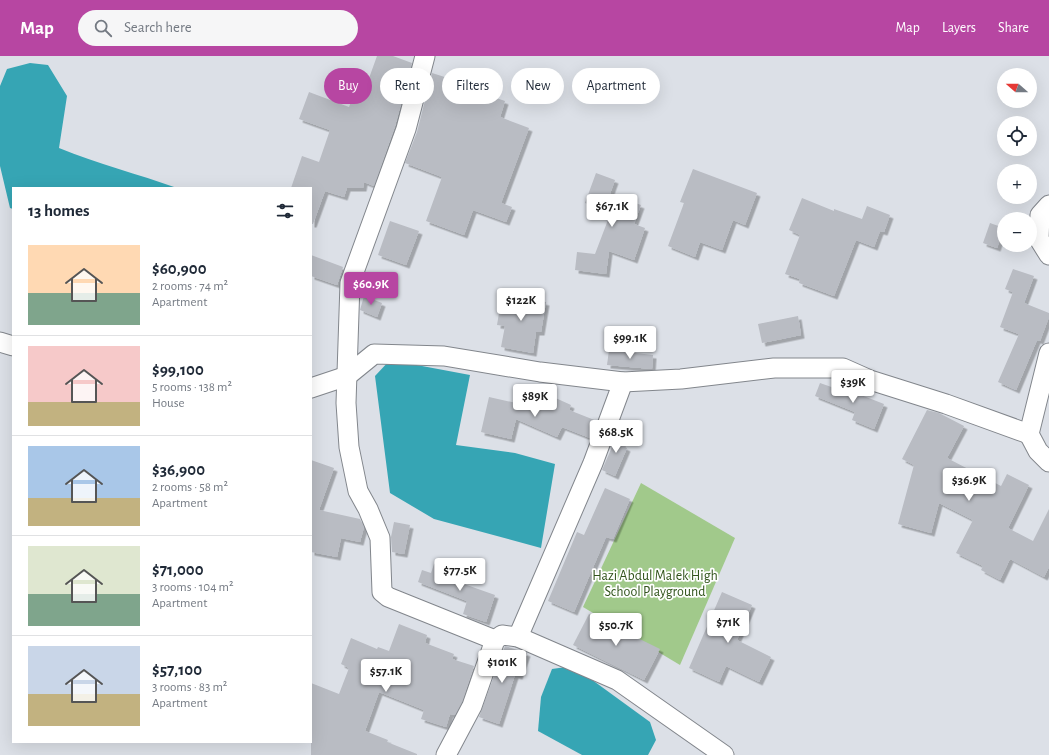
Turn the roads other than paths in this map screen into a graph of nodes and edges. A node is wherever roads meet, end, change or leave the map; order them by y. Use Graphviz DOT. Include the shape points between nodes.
graph roads {
  1 [pos="426,56"];
  2 [pos="1049,205"];
  3 [pos="1049,255"];
  4 [pos="0,342"];
  5 [pos="12,346"];
  6 [pos="1049,353"];
  7 [pos="347,376"];
  8 [pos="623,382"];
  9 [pos="312,388"];
  10 [pos="1029,434"];
  11 [pos="1049,462"];
  12 [pos="518,638"];
  13 [pos="495,640"];
  14 [pos="446,755"];
  15 [pos="724,755"];
  1 -- 7 [label="street" via="406,129 350,283"];
  2 -- 3 [label="street" via="1040,216 1039,239"];
  4 -- 5 [label="street"];
  6 -- 10 [label="street"];
  7 -- 8 [label="street" via="374,354 444,356 540,372"];
  7 -- 9 [label="street"];
  7 -- 13 [label="street" via="349,447 358,491 380,538 382,592 388,597"];
  8 -- 10 [label="street" via="681,379 774,368 843,368 870,380"];
  8 -- 12 [label="street" via="593,463"];
  10 -- 11 [label="street" via="1038,451"];
  12 -- 13 [label="street" via="502,635"];
  12 -- 15 [label="street" via="617,680"];
  13 -- 14 [label="street" via="472,706"];
}
